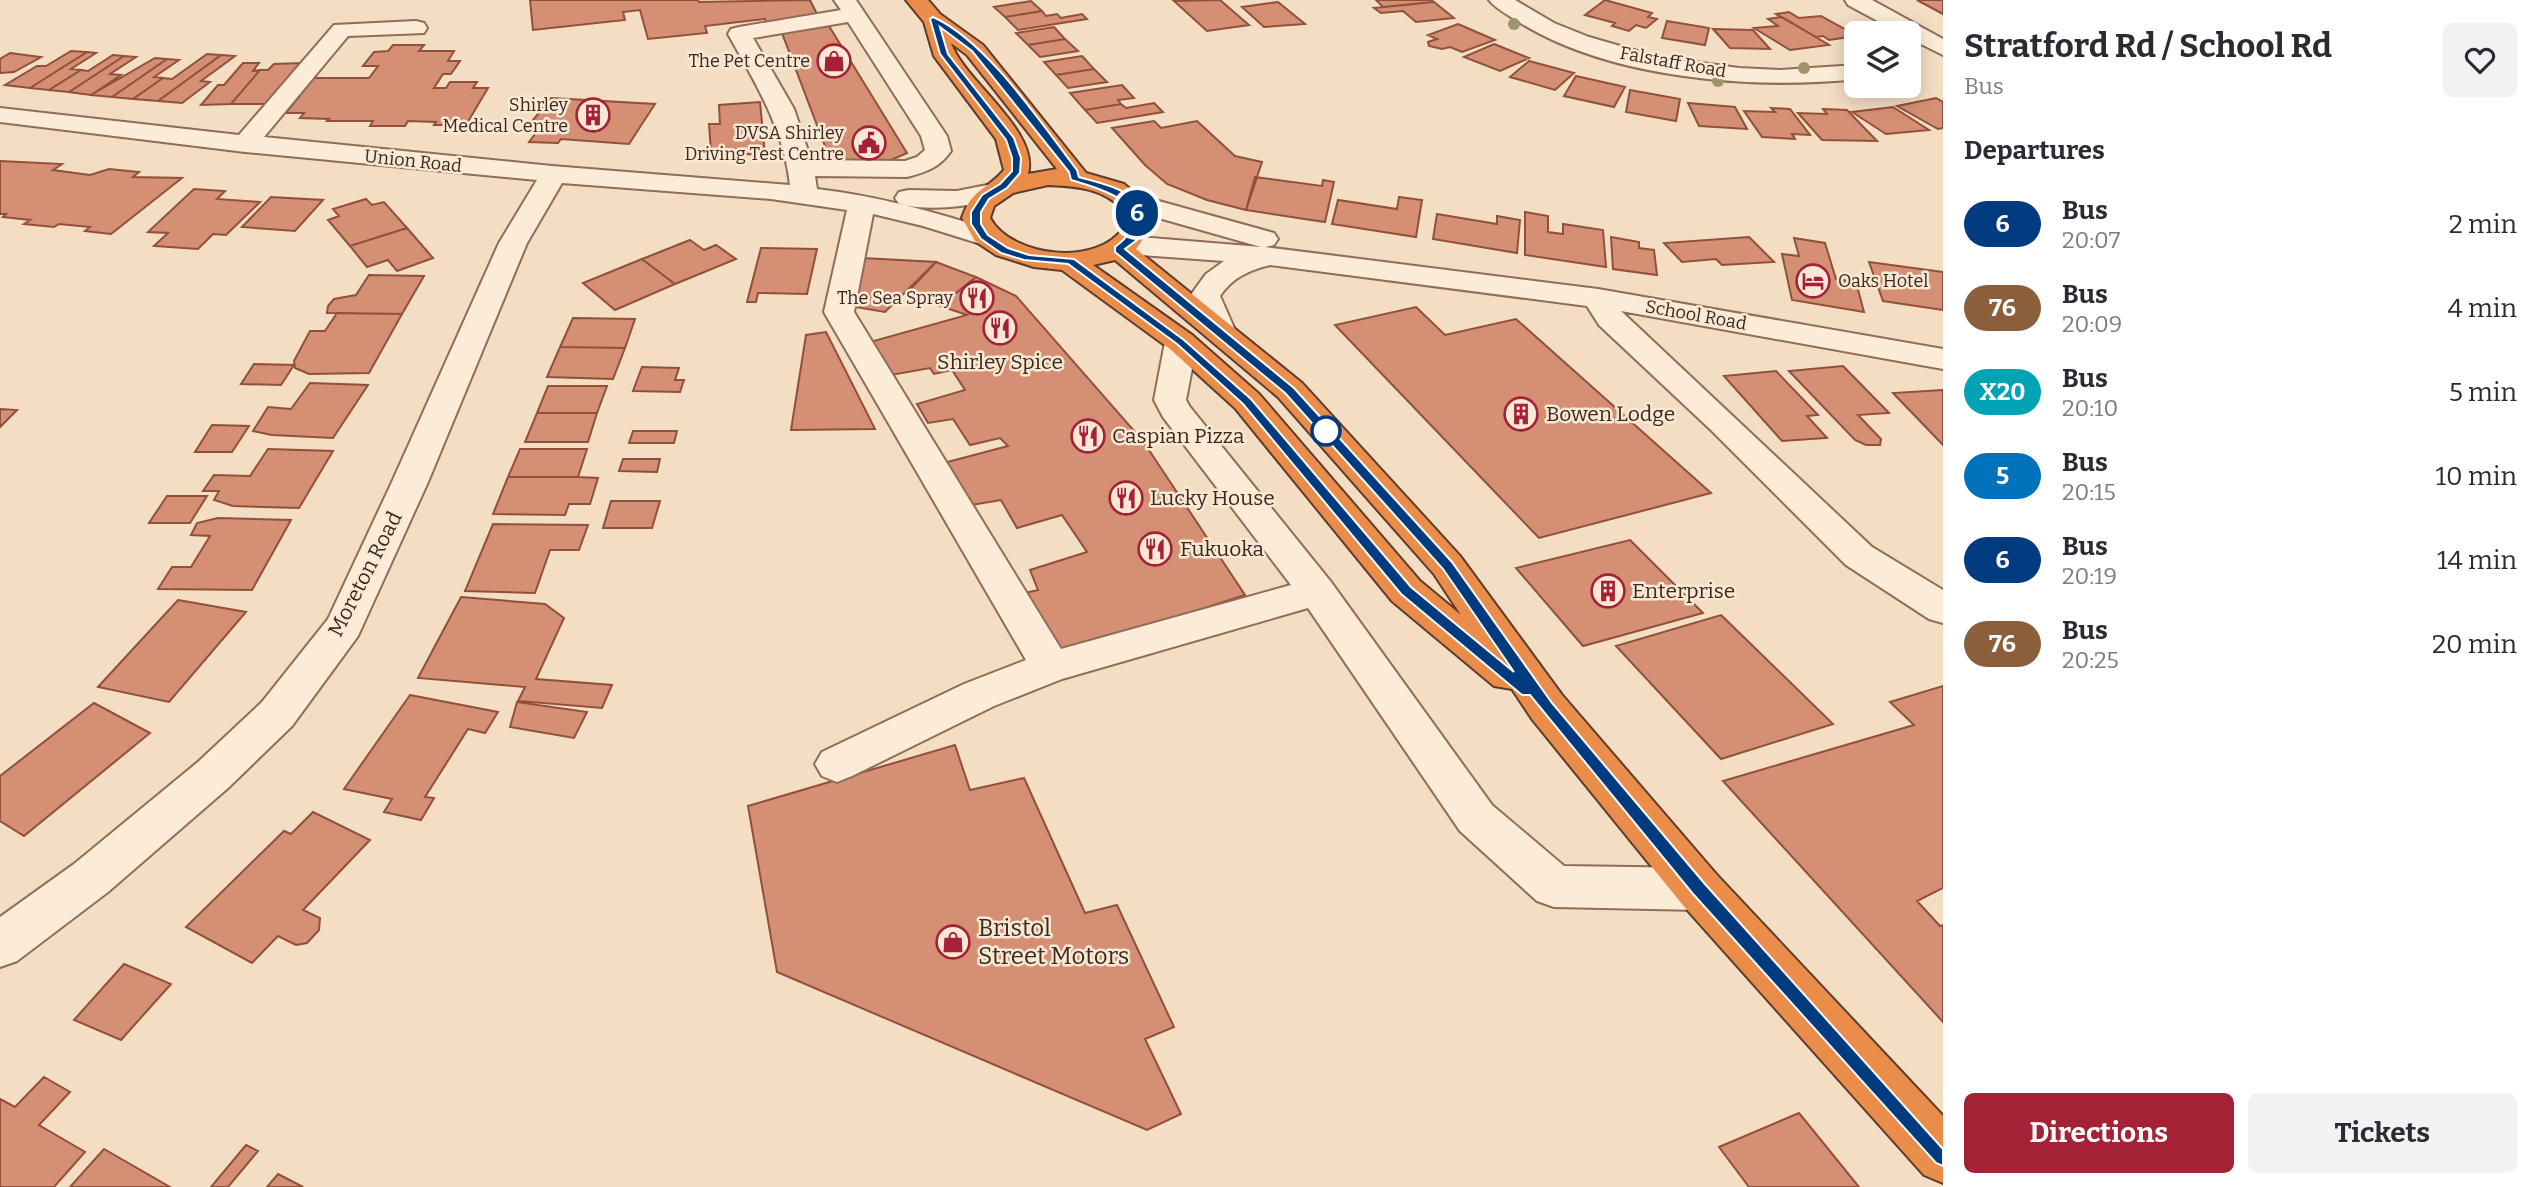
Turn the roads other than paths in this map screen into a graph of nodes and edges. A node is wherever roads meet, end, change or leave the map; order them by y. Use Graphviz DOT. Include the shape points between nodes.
graph roads {
  1 [pos="917,0"];
  2 [pos="1500,0"];
  3 [pos="1856,0"];
  4 [pos="849,7"];
  5 [pos="933,19"];
  6 [pos="416,28"];
  7 [pos="1943,48"];
  8 [pos="1844,74"];
  9 [pos="0,115"];
  10 [pos="245,144"];
  11 [pos="801,168"];
  12 [pos="554,174"];
  13 [pos="1074,178"];
  14 [pos="998,189"];
  15 [pos="815,196"];
  16 [pos="1130,201"];
  17 [pos="864,205"];
  18 [pos="984,237"];
  19 [pos="1123,247"];
  20 [pos="1269,256"];
  21 [pos="1070,261"];
  22 [pos="1448,277"];
  23 [pos="1598,298"];
  24 [pos="1220,330"];
  25 [pos="1181,342"];
  26 [pos="1943,359"];
  27 [pos="1317,593"];
  28 [pos="1943,609"];
  29 [pos="1051,667"];
  30 [pos="1547,707"];
  31 [pos="837,764"];
  32 [pos="1699,889"];
  33 [pos="0,945"];
  34 [pos="1943,1156"];
  1 -- 5 [label="highway"];
  2 -- 8 [label="street, Falstaff Road" via="1545,27 1595,47 1660,63 1759,75"];
  3 -- 7 [label="street"];
  4 -- 11 [label="street" via="739,34 782,109"];
  4 -- 11 [label="street" via="934,136 938,151 926,163 907,169"];
  5 -- 13 [label="highway" via="975,50 1029,114"];
  5 -- 14 [label="highway" via="944,54 1011,139 1017,171"];
  6 -- 10 [label="street" via="342,30"];
  9 -- 10 [label="street, Union Road"];
  10 -- 12 [label="street, Union Road"];
  11 -- 15 [label="street"];
  12 -- 15 [label="street, Union Road"];
  12 -- 33 [label="street, Moreton Road" via="513,243 344,626 277,714 213,775 91,878"];
  13 -- 14 [label="highway" via="1048,177"];
  13 -- 16 [label="highway" via="1115,191"];
  14 -- 15 [label="street, Union Road" via="957,199"];
  14 -- 18 [label="highway" via="976,212 976,224"];
  15 -- 17 [label="street, Union Road"];
  16 -- 19 [label="highway" via="1140,223 1134,238"];
  16 -- 22 [label="street, School Road" via="1262,238"];
  17 -- 18 [label="street, Union Road" via="940,220"];
  17 -- 29 [label="street" via="839,312"];
  18 -- 21 [label="highway" via="1028,258"];
  19 -- 20 [label="street, School Road"];
  19 -- 21 [label="highway"];
  19 -- 24 [label="highway"];
  20 -- 22 [label="street, School Road"];
  20 -- 24 [label="street" via="1244,262 1214,280 1205,296"];
  21 -- 25 [label="highway"];
  22 -- 23 [label="street, School Road"];
  23 -- 26 [label="street, School Road"];
  23 -- 28 [label="street" via="1610,319 1859,556"];
  24 -- 30 [label="highway" via="1290,390 1447,565"];
  25 -- 27 [label="street" via="1170,400 1175,410"];
  25 -- 30 [label="highway" via="1247,401 1406,591"];
  27 -- 29 [label="street"];
  27 -- 32 [label="street" via="1476,818 1554,886"];
  29 -- 31 [label="street" via="979,695"];
  30 -- 32 [label="highway"];
  32 -- 34 [label="highway"];
}
